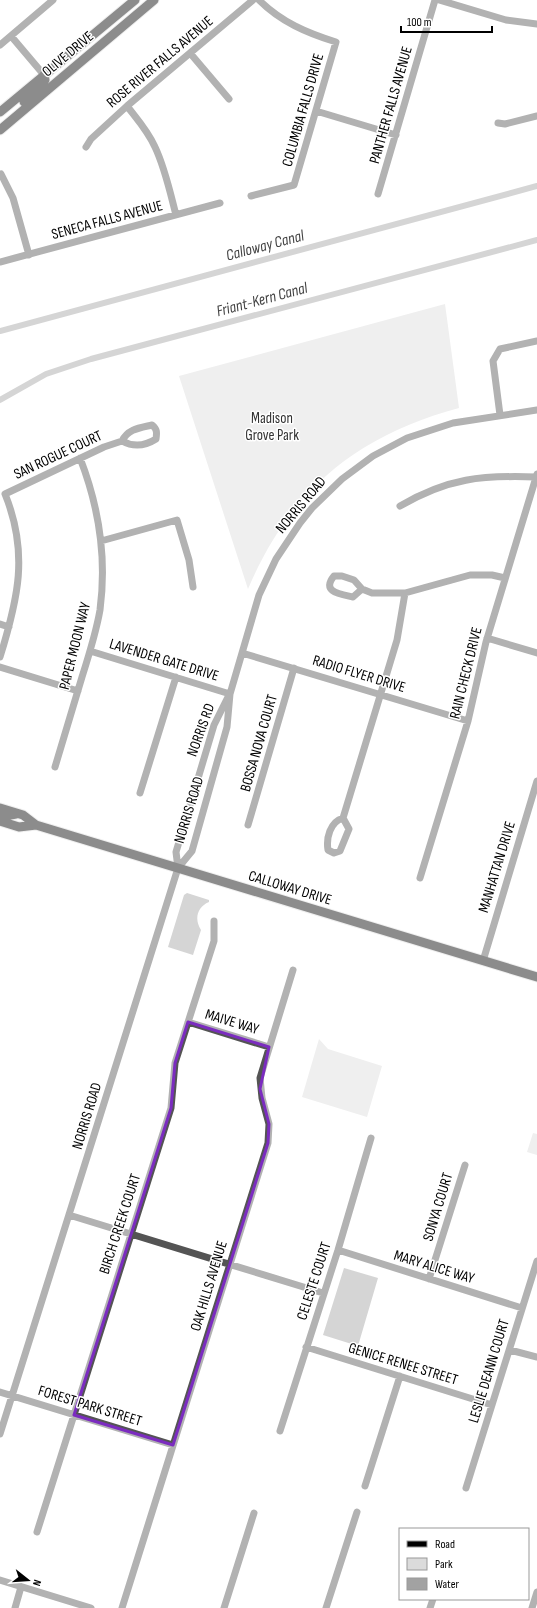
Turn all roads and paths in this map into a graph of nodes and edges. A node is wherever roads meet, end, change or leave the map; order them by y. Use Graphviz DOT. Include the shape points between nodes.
graph roads {
  1 [pos="53,0"];
  2 [pos="135,0"];
  3 [pos="154,0"];
  4 [pos="253,0"];
  5 [pos="259,0"];
  6 [pos="435,0"];
  7 [pos="439,0"];
  8 [pos="537,24"];
  9 [pos="11,36"];
  10 [pos="0,44"];
  11 [pos="190,53"];
  12 [pos="44,75"];
  13 [pos="229,99"];
  14 [pos="127,106"];
  15 [pos="316,111"];
  16 [pos="0,112"];
  17 [pos="16,116"];
  18 [pos="537,116"];
  19 [pos="498,123"];
  20 [pos="0,130"];
  21 [pos="396,135"];
  22 [pos="86,147"];
  23 [pos="1,174"];
  24 [pos="378,194"];
  25 [pos="251,196"];
  26 [pos="220,203"];
  27 [pos="176,215"];
  28 [pos="29,254"];
  29 [pos="0,262"];
  30 [pos="537,341"];
  31 [pos="537,410"];
  32 [pos="500,415"];
  33 [pos="122,441"];
  34 [pos="80,458"];
  35 [pos="537,475"];
  36 [pos="400,506"];
  37 [pos="101,541"];
  38 [pos="506,578"];
  39 [pos="193,587"];
  40 [pos="362,589"];
  41 [pos="405,593"];
  42 [pos="0,624"];
  43 [pos="9,627"];
  44 [pos="488,638"];
  45 [pos="90,651"];
  46 [pos="242,653"];
  47 [pos="537,653"];
  48 [pos="0,657"];
  49 [pos="0,667"];
  50 [pos="294,668"];
  51 [pos="176,677"];
  52 [pos="78,691"];
  53 [pos="230,694"];
  54 [pos="380,695"];
  55 [pos="468,721"];
  56 [pos="55,767"];
  57 [pos="537,781"];
  58 [pos="140,794"];
  59 [pos="0,808"];
  60 [pos="17,813"];
  61 [pos="0,815"];
  62 [pos="343,818"];
  63 [pos="0,821"];
  64 [pos="36,825"];
  65 [pos="248,825"];
  66 [pos="178,868"];
  67 [pos="420,878"];
  68 [pos="214,921"];
  69 [pos="482,961"];
  70 [pos="293,970"];
  71 [pos="537,977"];
  72 [pos="188,1022"];
  73 [pos="269,1047"];
  74 [pos="371,1138"];
  75 [pos="465,1165"];
  76 [pos="69,1215"];
  77 [pos="131,1234"];
  78 [pos="338,1250"];
  79 [pos="537,1262"];
  80 [pos="230,1264"];
  81 [pos="429,1279"];
  82 [pos="323,1293"];
  83 [pos="522,1308"];
  84 [pos="306,1347"];
  85 [pos="510,1350"];
  86 [pos="537,1357"];
  87 [pos="400,1376"];
  88 [pos="0,1392"];
  89 [pos="12,1396"];
  90 [pos="492,1405"];
  91 [pos="74,1415"];
  92 [pos="280,1431"];
  93 [pos="0,1434"];
  94 [pos="173,1445"];
  95 [pos="365,1486"];
  96 [pos="466,1488"];
  97 [pos="357,1512"];
  98 [pos="254,1513"];
  99 [pos="37,1532"];
  100 [pos="0,1580"];
  101 [pos="21,1587"];
  102 [pos="537,1592"];
  103 [pos="15,1608"];
  104 [pos="91,1608"];
  105 [pos="122,1608"];
  106 [pos="224,1608"];
  107 [pos="326,1608"];
  108 [pos="532,1608"];
  1 -- 9 [label="street"];
  2 -- 12 [label="main road, OLIVE DRIVE"];
  3 -- 17 [label="main road, OLIVE DRIVE"];
  4 -- 11 [label="street, ROSE RIVER FALLS AVENUE"];
  5 -- 15 [label="street, COLUMBIA FALLS DRIVE" via="290,24 336,42"];
  6 -- 21 [label="street, PANTHER FALLS AVENUE"];
  7 -- 8 [label="street" via="506,20"];
  9 -- 10 [label="street"];
  9 -- 12 [label="street"];
  11 -- 13 [label="street"];
  11 -- 14 [label="street, ROSE RIVER FALLS AVENUE"];
  12 -- 16 [label="main road, OLIVE DRIVE"];
  12 -- 17 [label="main road" via="43,84 18,107"];
  14 -- 22 [label="street, ROSE RIVER FALLS AVENUE" via="91,139"];
  14 -- 27 [label="street" via="141,124 161,160"];
  15 -- 21 [label="street"];
  15 -- 25 [label="street, COLUMBIA FALLS DRIVE" via="294,185"];
  17 -- 20 [label="main road, OLIVE DRIVE"];
  18 -- 19 [label="street" via="505,124"];
  21 -- 24 [label="street, PANTHER FALLS AVENUE"];
  23 -- 28 [label="street" via="13,198"];
  26 -- 27 [label="street, SENECA FALLS AVENUE"];
  27 -- 28 [label="street, SENECA FALLS AVENUE"];
  28 -- 29 [label="street, SENECA FALLS AVENUE"];
  30 -- 32 [label="street" via="500,349 493,361"];
  31 -- 32 [label="street, NORRIS ROAD"];
  32 -- 46 [label="street, NORRIS ROAD" via="453,423 407,438 373,456 329,490 300,523 276,559 259,595"];
  33 -- 33 [label="street, SAN ROGUE COURT" via="131,430 152,424 156,428 156,439 150,442 130,445"];
  33 -- 34 [label="street, SAN ROGUE COURT"];
  34 -- 37 [label="street, PAPER MOON WAY" via="94,498"];
  34 -- 43 [label="street, SAN ROGUE COURT" via="5,494 16,532 19,569 16,599"];
  35 -- 36 [label="street" via="460,480 429,490"];
  35 -- 38 [label="street, RAIN CHECK DRIVE"];
  37 -- 39 [label="street" via="177,520 189,560"];
  37 -- 45 [label="street, PAPER MOON WAY" via="103,567 100,610"];
  38 -- 41 [label="street" via="470,575"];
  38 -- 44 [label="street, RAIN CHECK DRIVE"];
  40 -- 41 [label="street" via="372,592"];
  41 -- 54 [label="street" via="397,640"];
  42 -- 43 [label="street"];
  43 -- 48 [label="street"];
  44 -- 47 [label="street"];
  44 -- 55 [label="street, RAIN CHECK DRIVE"];
  45 -- 51 [label="street, LAVENDER GATE DRIVE"];
  45 -- 52 [label="street, PAPER MOON WAY"];
  46 -- 50 [label="street, RADIO FLYER DRIVE"];
  46 -- 53 [label="street, NORRIS ROAD"];
  49 -- 52 [label="street"];
  50 -- 54 [label="street, RADIO FLYER DRIVE"];
  50 -- 65 [label="street, BOSSA NOVA COURT"];
  51 -- 53 [label="street, LAVENDER GATE DRIVE"];
  51 -- 58 [label="street"];
  52 -- 56 [label="street, PAPER MOON WAY"];
  53 -- 66 [label="street, NORRIS RD" via="214,725 176,852"];
  53 -- 66 [label="street, NORRIS ROAD" via="226,727 192,851"];
  54 -- 55 [label="street, RADIO FLYER DRIVE"];
  54 -- 62 [label="street"];
  55 -- 67 [label="street, RAIN CHECK DRIVE"];
  57 -- 69 [label="street, MANHATTAN DRIVE"];
  59 -- 60 [label="main road, CALLOWAY DRIVE"];
  60 -- 61 [label="main road"];
  60 -- 64 [label="main road, CALLOWAY DRIVE"];
  62 -- 62 [label="street" via="349,829 340,851 334,853 328,850 327,843 337,820"];
  63 -- 64 [label="main road, CALLOWAY DRIVE" via="20,827"];
  64 -- 66 [label="main road, CALLOWAY DRIVE"];
  66 -- 69 [label="main road, CALLOWAY DRIVE"];
  66 -- 76 [label="street, NORRIS ROAD"];
  68 -- 72 [label="street, BIRCH CREEK COURT" via="214,940"];
  69 -- 71 [label="main road, CALLOWAY DRIVE"];
  70 -- 73 [label="street, OAK HILLS AVENUE"];
  72 -- 73 [label="street, MAIVE WAY"];
  72 -- 77 [label="street, BIRCH CREEK COURT" via="175,1063 171,1108"];
  73 -- 80 [label="street, OAK HILLS AVENUE" via="262,1069 260,1089 269,1124 268,1143"];
  74 -- 78 [label="street, CELESTE COURT"];
  75 -- 81 [label="street, SONYA COURT"];
  76 -- 77 [label="street"];
  76 -- 89 [label="street, NORRIS ROAD"];
  77 -- 80 [label="street"];
  77 -- 91 [label="street, BIRCH CREEK COURT"];
  78 -- 81 [label="street, MARY ALICE WAY"];
  78 -- 82 [label="street, CELESTE COURT"];
  79 -- 83 [label="street, LESLIE DEANN COURT"];
  80 -- 82 [label="street"];
  80 -- 94 [label="street, OAK HILLS AVENUE"];
  81 -- 83 [label="street, MARY ALICE WAY"];
  82 -- 84 [label="street, CELESTE COURT"];
  83 -- 85 [label="street, LESLIE DEANN COURT"];
  84 -- 87 [label="street, GENICE RENEE STREET"];
  84 -- 92 [label="street, CELESTE COURT"];
  85 -- 86 [label="street"];
  85 -- 90 [label="street, LESLIE DEANN COURT"];
  87 -- 90 [label="street, GENICE RENEE STREET"];
  87 -- 95 [label="street"];
  88 -- 89 [label="street, FOREST PARK STREET"];
  89 -- 91 [label="street, FOREST PARK STREET"];
  89 -- 93 [label="street, NORRIS ROAD"];
  90 -- 96 [label="street, LESLIE DEANN COURT"];
  91 -- 94 [label="street, FOREST PARK STREET"];
  91 -- 99 [label="street, BIRCH CREEK COURT"];
  94 -- 105 [label="street, OAK HILLS AVENUE"];
  97 -- 107 [label="street"];
  98 -- 106 [label="street"];
  100 -- 101 [label="street"];
  101 -- 103 [label="street"];
  101 -- 104 [label="street"];
  102 -- 108 [label="street"];
}
